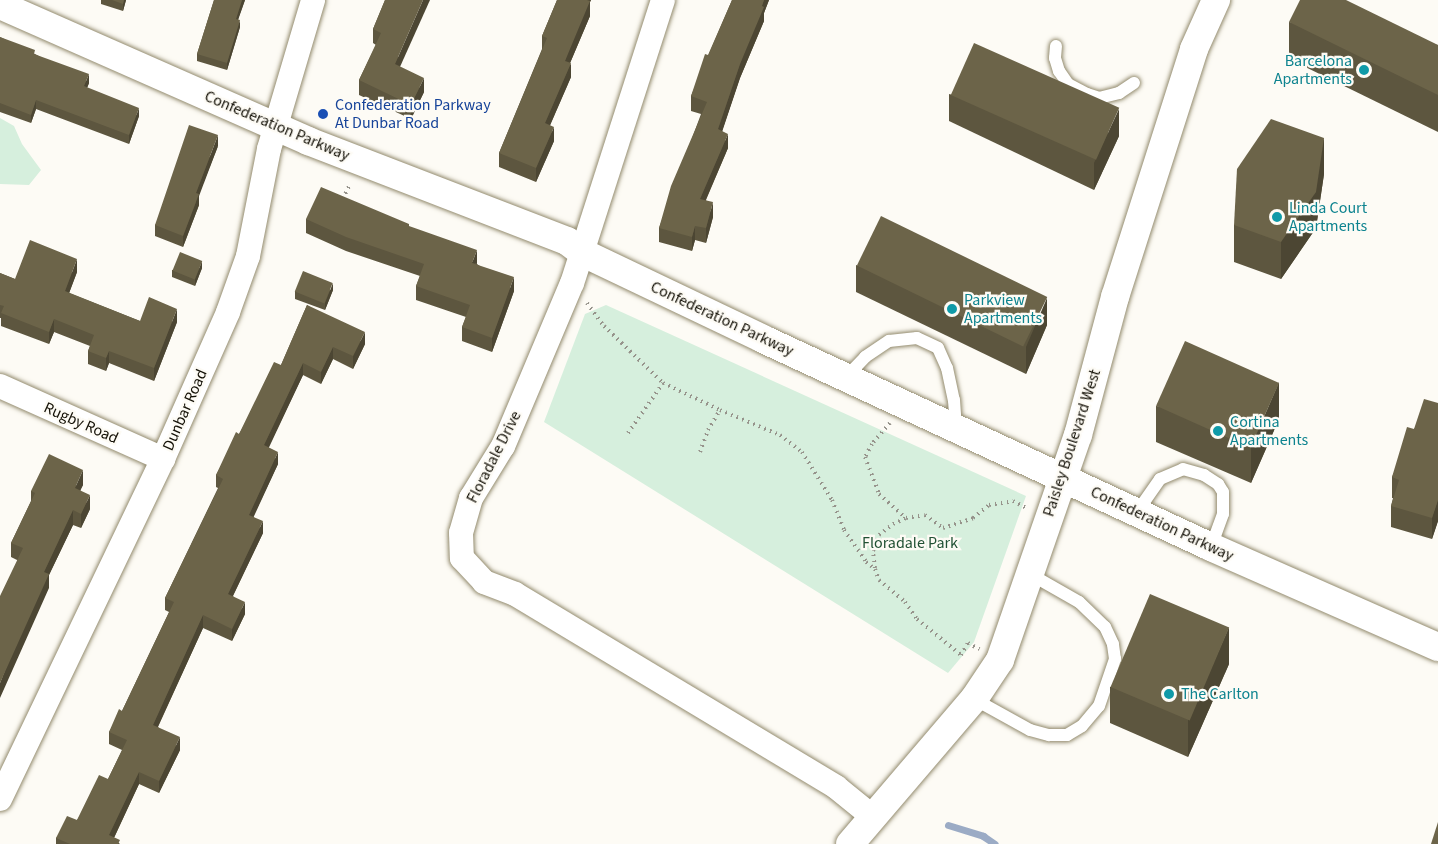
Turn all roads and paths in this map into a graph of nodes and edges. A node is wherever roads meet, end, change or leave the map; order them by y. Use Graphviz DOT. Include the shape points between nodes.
graph roads {
  1 [pos="313,0"];
  2 [pos="663,0"];
  3 [pos="1216,0"];
  4 [pos="0,5"];
  5 [pos="1056,46"];
  6 [pos="1134,83"];
  7 [pos="276,126"];
  8 [pos="353,178"];
  9 [pos="339,210"];
  10 [pos="583,253"];
  11 [pos="572,283"];
  12 [pos="846,377"];
  13 [pos="663,383"];
  14 [pos="0,386"];
  15 [pos="906,405"];
  16 [pos="720,410"];
  17 [pos="956,427"];
  18 [pos="628,432"];
  19 [pos="700,452"];
  20 [pos="163,459"];
  21 [pos="1063,477"];
  22 [pos="1137,512"];
  23 [pos="906,518"];
  24 [pos="1048,520"];
  25 [pos="1211,547"];
  26 [pos="875,569"];
  27 [pos="1030,574"];
  28 [pos="1438,647"];
  29 [pos="1000,660"];
  30 [pos="974,699"];
  31 [pos="0,799"];
  32 [pos="873,818"];
  33 [pos="850,844"];
  1 -- 7 [label="street, Dunbar Road"];
  2 -- 10 [label="street, Floradale Drive"];
  3 -- 21 [label="street, Paisley Boulevard West" via="1194,49"];
  4 -- 7 [label="street, Confederation Parkway"];
  5 -- 6 [label="lane" via="1059,71 1068,84 1087,94 1099,98 1119,93"];
  7 -- 10 [label="street, Confederation Parkway" via="567,241"];
  7 -- 20 [label="street, Dunbar Road" via="249,256"];
  8 -- 9 [label="path"];
  10 -- 11 [label="street, Floradale Drive"];
  10 -- 12 [label="street, Confederation Parkway"];
  11 -- 13 [label="path" via="604,326"];
  11 -- 32 [label="street, Floradale Drive" via="503,447 471,498 461,533 462,558 484,582 515,594 836,787"];
  12 -- 15 [label="street, Confederation Parkway"];
  12 -- 17 [label="lane" via="865,357 889,341 917,338 938,348 947,368"];
  13 -- 16 [label="path"];
  13 -- 18 [label="path"];
  14 -- 20 [label="street, Rugby Road"];
  15 -- 17 [label="street, Confederation Parkway"];
  15 -- 23 [label="path" via="865,457 879,494"];
  16 -- 19 [label="path"];
  16 -- 26 [label="path" via="780,435 802,452 832,500 844,530"];
  17 -- 21 [label="street, Confederation Parkway"];
  20 -- 31 [label="street, Dunbar Road"];
  21 -- 22 [label="street, Confederation Parkway"];
  21 -- 24 [label="street, Paisley Boulevard West"];
  22 -- 25 [label="street, Confederation Parkway"];
  22 -- 25 [label="lane" via="1160,479 1183,469 1204,475 1218,484 1222,492 1223,514"];
  23 -- 24 [label="path" via="925,515 943,528 973,519 989,505 1013,501"];
  23 -- 26 [label="path" via="879,535 873,551"];
  24 -- 27 [label="street, Paisley Boulevard West"];
  25 -- 28 [label="street, Confederation Parkway"];
  26 -- 29 [label="path" via="879,580 905,602 916,619 961,655 968,643"];
  27 -- 29 [label="street, Paisley Boulevard West"];
  27 -- 30 [label="lane" via="1079,602 1105,627 1115,659 1099,706 1082,726 1067,735 1049,735 1030,730"];
  29 -- 30 [label="street, Paisley Boulevard West"];
  30 -- 32 [label="street, Paisley Boulevard West"];
  32 -- 33 [label="street, Paisley Boulevard West"];
}
